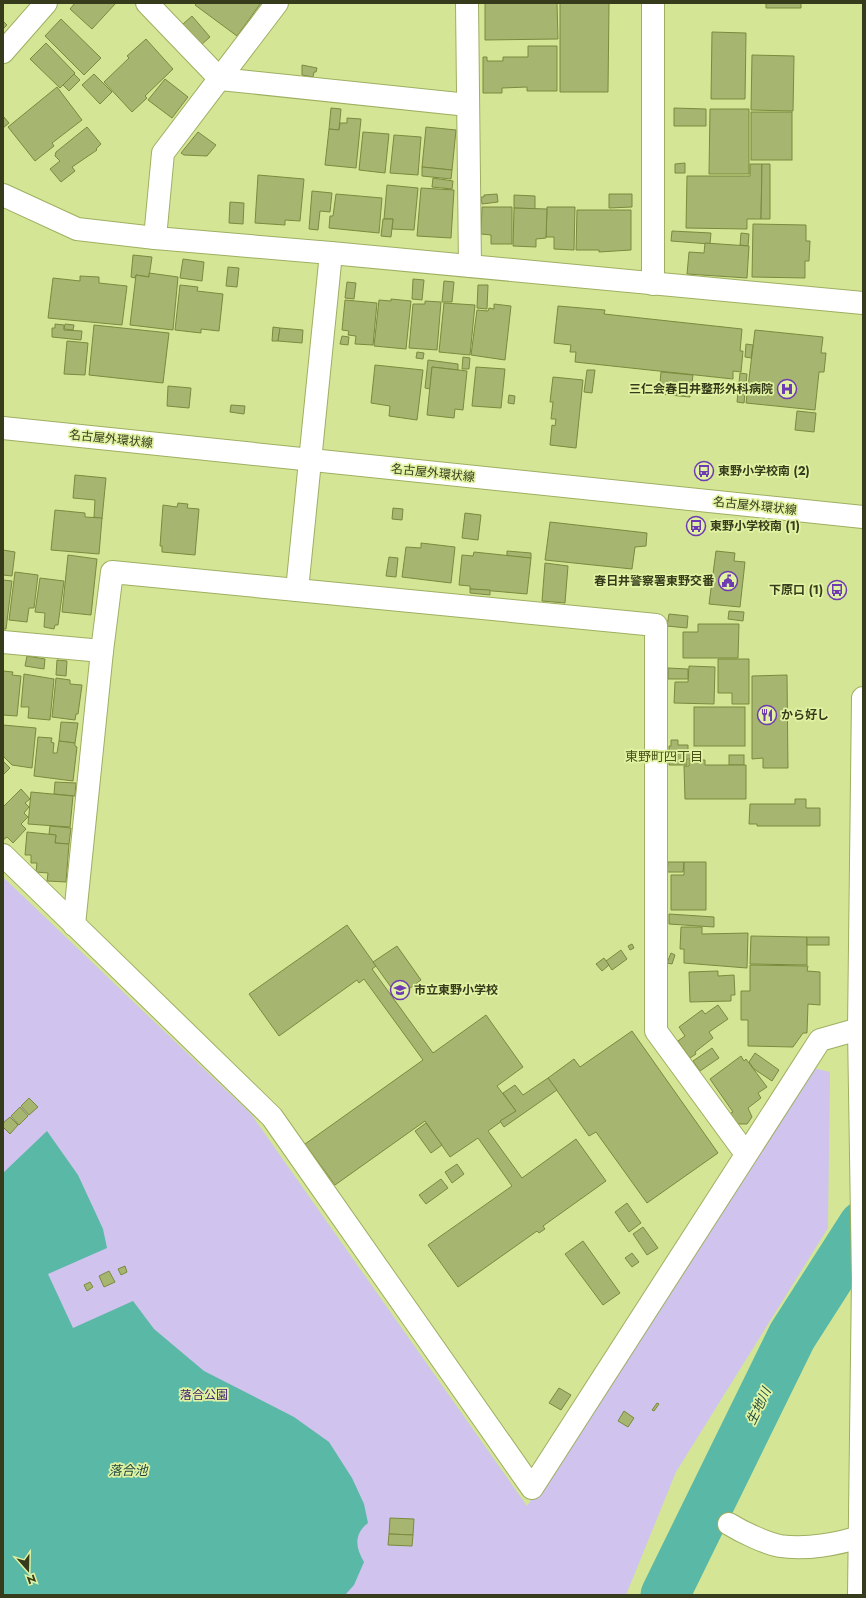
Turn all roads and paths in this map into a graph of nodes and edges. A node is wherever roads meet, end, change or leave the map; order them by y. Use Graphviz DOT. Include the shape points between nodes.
graph roads {
  1 [pos="46,3"];
  2 [pos="147,3"];
  3 [pos="277,3"];
  4 [pos="467,3"];
  5 [pos="653,3"];
  6 [pos="3,52"];
  7 [pos="220,79"];
  8 [pos="468,105"];
  9 [pos="3,195"];
  10 [pos="154,238"];
  11 [pos="331,253"];
  12 [pos="470,266"];
  13 [pos="654,284"];
  14 [pos="863,304"];
  15 [pos="3,428"];
  16 [pos="310,461"];
  17 [pos="863,517"];
  18 [pos="298,590"];
  19 [pos="3,642"];
  20 [pos="102,652"];
  21 [pos="863,698"];
  22 [pos="3,855"];
  23 [pos="862,895"];
  24 [pos="74,925"];
  25 [pos="859,1029"];
  26 [pos="746,1154"];
  27 [pos="863,1279"];
  28 [pos="729,1524"];
  29 [pos="862,1536"];
  30 [pos="859,1595"];
  1 -- 6 [label="street"];
  2 -- 7 [label="street"];
  3 -- 7 [label="street"];
  4 -- 8 [label="street"];
  5 -- 13 [label="street"];
  7 -- 8 [label="street"];
  7 -- 10 [label="street" via="163,153"];
  8 -- 12 [label="street"];
  9 -- 10 [label="street" via="77,230"];
  10 -- 11 [label="street"];
  11 -- 12 [label="street"];
  11 -- 16 [label="street"];
  12 -- 13 [label="street"];
  13 -- 14 [label="street"];
  15 -- 16 [label="street, 名古屋外環状線"];
  16 -- 17 [label="street, 名古屋外環状線"];
  16 -- 18 [label="street"];
  18 -- 20 [label="street" via="112,572"];
  18 -- 26 [label="street" via="656,625 656,1031"];
  19 -- 20 [label="street"];
  20 -- 24 [label="street"];
  21 -- 23 [label="street"];
  22 -- 24 [label="street"];
  23 -- 25 [label="street"];
  24 -- 26 [label="street" via="272,1117 532,1488"];
  25 -- 26 [label="street" via="820,1040"];
  25 -- 27 [label="street"];
  27 -- 29 [label="street"];
  28 -- 29 [label="street" via="780,1546 826,1546"];
  29 -- 30 [label="street"];
}
